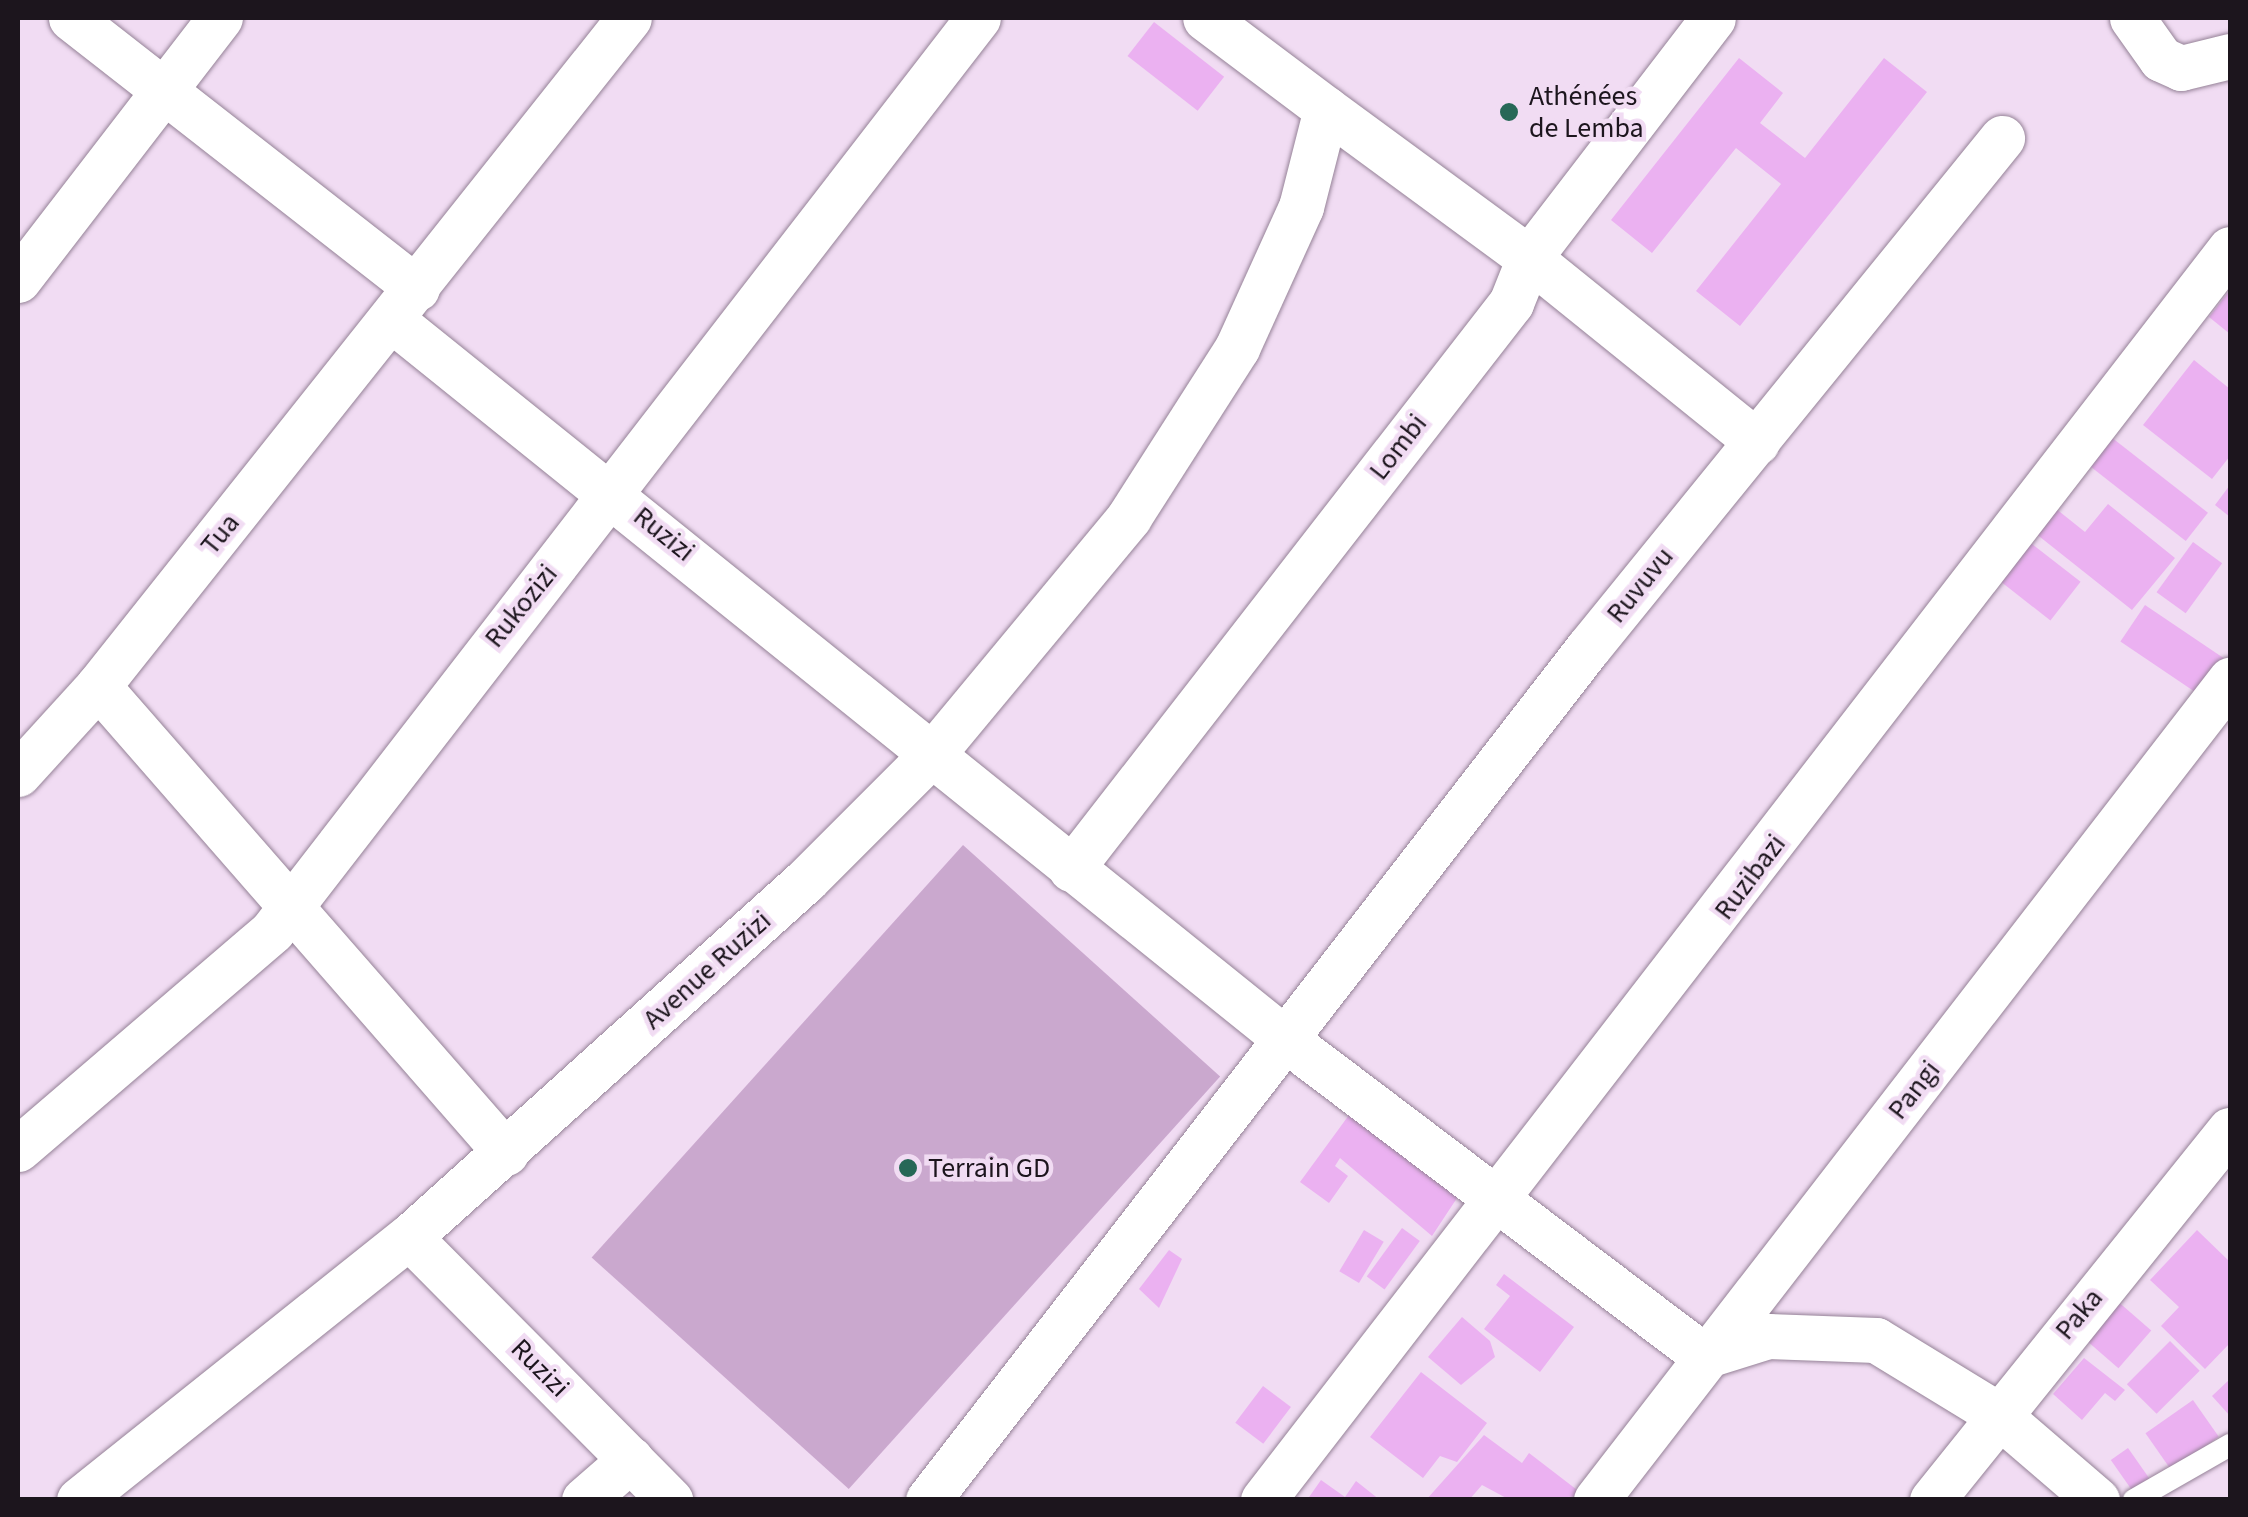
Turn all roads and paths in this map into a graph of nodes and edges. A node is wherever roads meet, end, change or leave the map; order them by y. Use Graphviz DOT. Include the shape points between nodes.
graph roads {
  1 [pos="71,18"];
  2 [pos="220,18"];
  3 [pos="628,18"];
  4 [pos="978,18"];
  5 [pos="1206,18"];
  6 [pos="1713,18"];
  7 [pos="2132,18"];
  8 [pos="2230,56"];
  9 [pos="166,87"];
  10 [pos="1326,110"];
  11 [pos="2002,138"];
  12 [pos="2230,249"];
  13 [pos="1529,258"];
  14 [pos="18,280"];
  15 [pos="405,304"];
  16 [pos="1756,442"];
  17 [pos="612,492"];
  18 [pos="2230,680"];
  19 [pos="98,686"];
  20 [pos="934,751"];
  21 [pos="18,774"];
  22 [pos="1071,869"];
  23 [pos="289,906"];
  24 [pos="1289,1042"];
  25 [pos="2230,1130"];
  26 [pos="18,1150"];
  27 [pos="506,1153"];
  28 [pos="1502,1200"];
  29 [pos="409,1237"];
  30 [pos="1704,1356"];
  31 [pos="1997,1414"];
  32 [pos="2230,1446"];
  33 [pos="632,1459"];
  34 [pos="88,1497"];
  35 [pos="584,1500"];
  36 [pos="670,1500"];
  37 [pos="928,1500"];
  38 [pos="1264,1500"];
  39 [pos="1596,1500"];
  40 [pos="1932,1500"];
  41 [pos="2097,1500"];
  42 [pos="2134,1500"];
  1 -- 9 [label="street"];
  2 -- 9 [label="street"];
  3 -- 15 [label="street, Tua"];
  4 -- 17 [label="street, Rukozizi"];
  5 -- 10 [label="street"];
  6 -- 13 [label="street, Lombi"];
  7 -- 8 [label="street" via="2160,59 2181,68"];
  9 -- 14 [label="street"];
  9 -- 15 [label="street"];
  10 -- 13 [label="street"];
  10 -- 20 [label="street, Avenue Ruzizi" via="1301,206 1237,348 1129,517"];
  11 -- 16 [label="street, Ruvuvu"];
  12 -- 28 [label="street, Ruzibazi"];
  13 -- 16 [label="street"];
  13 -- 22 [label="street, Lombi" via="1510,303"];
  15 -- 17 [label="street, Ruzizi"];
  15 -- 19 [label="street, Tua"];
  16 -- 24 [label="street, Ruvuvu"];
  17 -- 20 [label="street, Ruzizi"];
  17 -- 23 [label="street, Rukozizi"];
  18 -- 30 [label="street, Pangi"];
  19 -- 21 [label="street, Tua"];
  19 -- 23 [label="street"];
  20 -- 22 [label="street, Ruzizi"];
  20 -- 27 [label="street, Avenue Ruzizi" via="806,880"];
  22 -- 24 [label="street, Ruzizi"];
  23 -- 26 [label="street, Rukozizi" via="258,944"];
  23 -- 27 [label="street"];
  24 -- 28 [label="street, Ruzizi"];
  24 -- 37 [label="street, Ruvuvu"];
  25 -- 31 [label="street, Paka"];
  27 -- 29 [label="street, Avenue Ruzizi"];
  28 -- 30 [label="street, Ruzizi"];
  28 -- 38 [label="street, Ruzibazi"];
  29 -- 33 [label="street, Ruzizi"];
  29 -- 34 [label="street, Avenue Ruzizi"];
  30 -- 31 [label="street" via="1768,1336 1846,1333 1910,1356"];
  30 -- 39 [label="street, Pangi"];
  31 -- 40 [label="street, Paka"];
  31 -- 41 [label="street"];
  32 -- 42 [label="lane"];
  33 -- 35 [label="street"];
  33 -- 36 [label="street, Ruzizi"];
}
